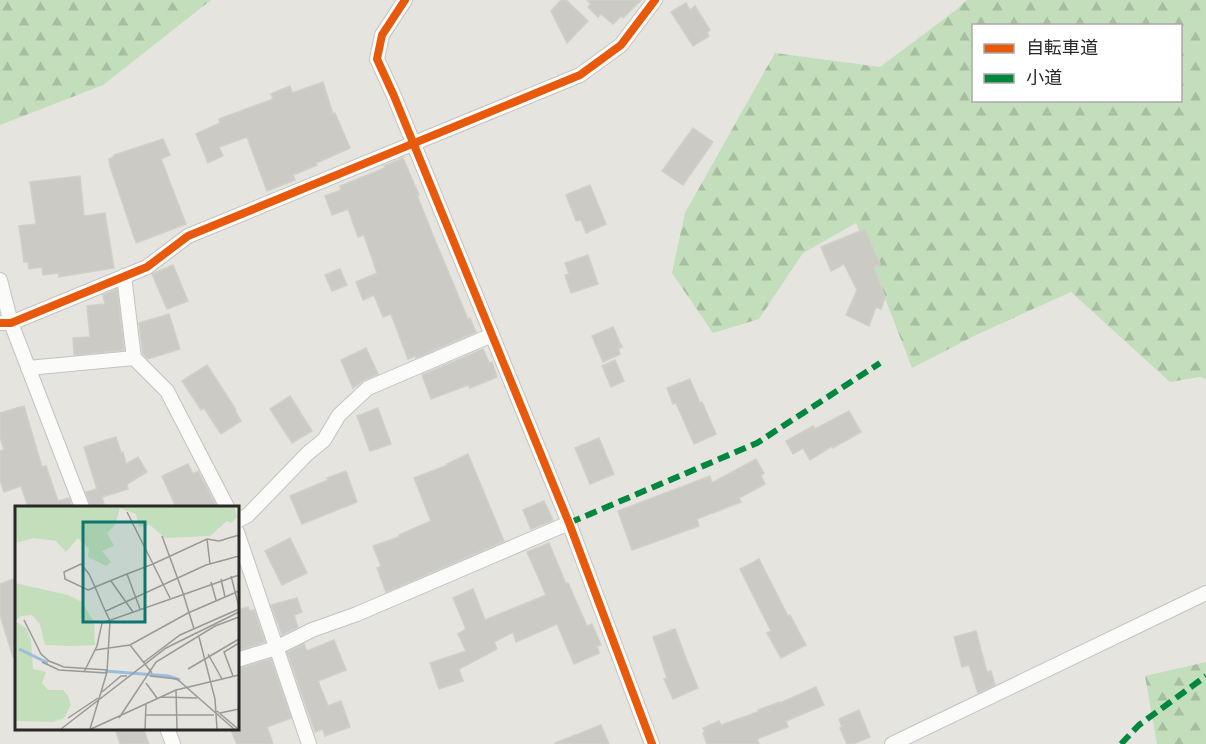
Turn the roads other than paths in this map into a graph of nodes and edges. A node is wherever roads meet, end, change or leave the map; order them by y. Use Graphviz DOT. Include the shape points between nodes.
graph roads {
  1 [pos="405,0"];
  2 [pos="655,0"];
  3 [pos="413,143"];
  4 [pos="124,276"];
  5 [pos="0,280"];
  6 [pos="5,323"];
  7 [pos="492,335"];
  8 [pos="134,358"];
  9 [pos="28,369"];
  10 [pos="82,506"];
  11 [pos="226,506"];
  12 [pos="238,520"];
  13 [pos="569,523"];
  14 [pos="238,535"];
  15 [pos="1206,593"];
  16 [pos="276,648"];
  17 [pos="238,660"];
  18 [pos="167,729"];
  19 [pos="173,744"];
  20 [pos="309,744"];
  21 [pos="652,744"];
  22 [pos="892,744"];
  1 -- 3 [label="street" via="382,35 377,59"];
  2 -- 3 [label="street" via="621,45 580,75"];
  3 -- 4 [label="street" via="188,236 147,267"];
  3 -- 7 [label="street"];
  4 -- 6 [label="street"];
  4 -- 8 [label="street"];
  5 -- 6 [label="street"];
  6 -- 9 [label="street"];
  7 -- 12 [label="street" via="368,388 339,415 324,440"];
  7 -- 13 [label="street"];
  8 -- 9 [label="street"];
  8 -- 11 [label="street" via="167,391"];
  9 -- 10 [label="street"];
  13 -- 16 [label="street"];
  13 -- 21 [label="street"];
  14 -- 16 [label="street"];
  15 -- 22 [label="street"];
  16 -- 17 [label="street"];
  16 -- 20 [label="street"];
  18 -- 19 [label="street"];
}
